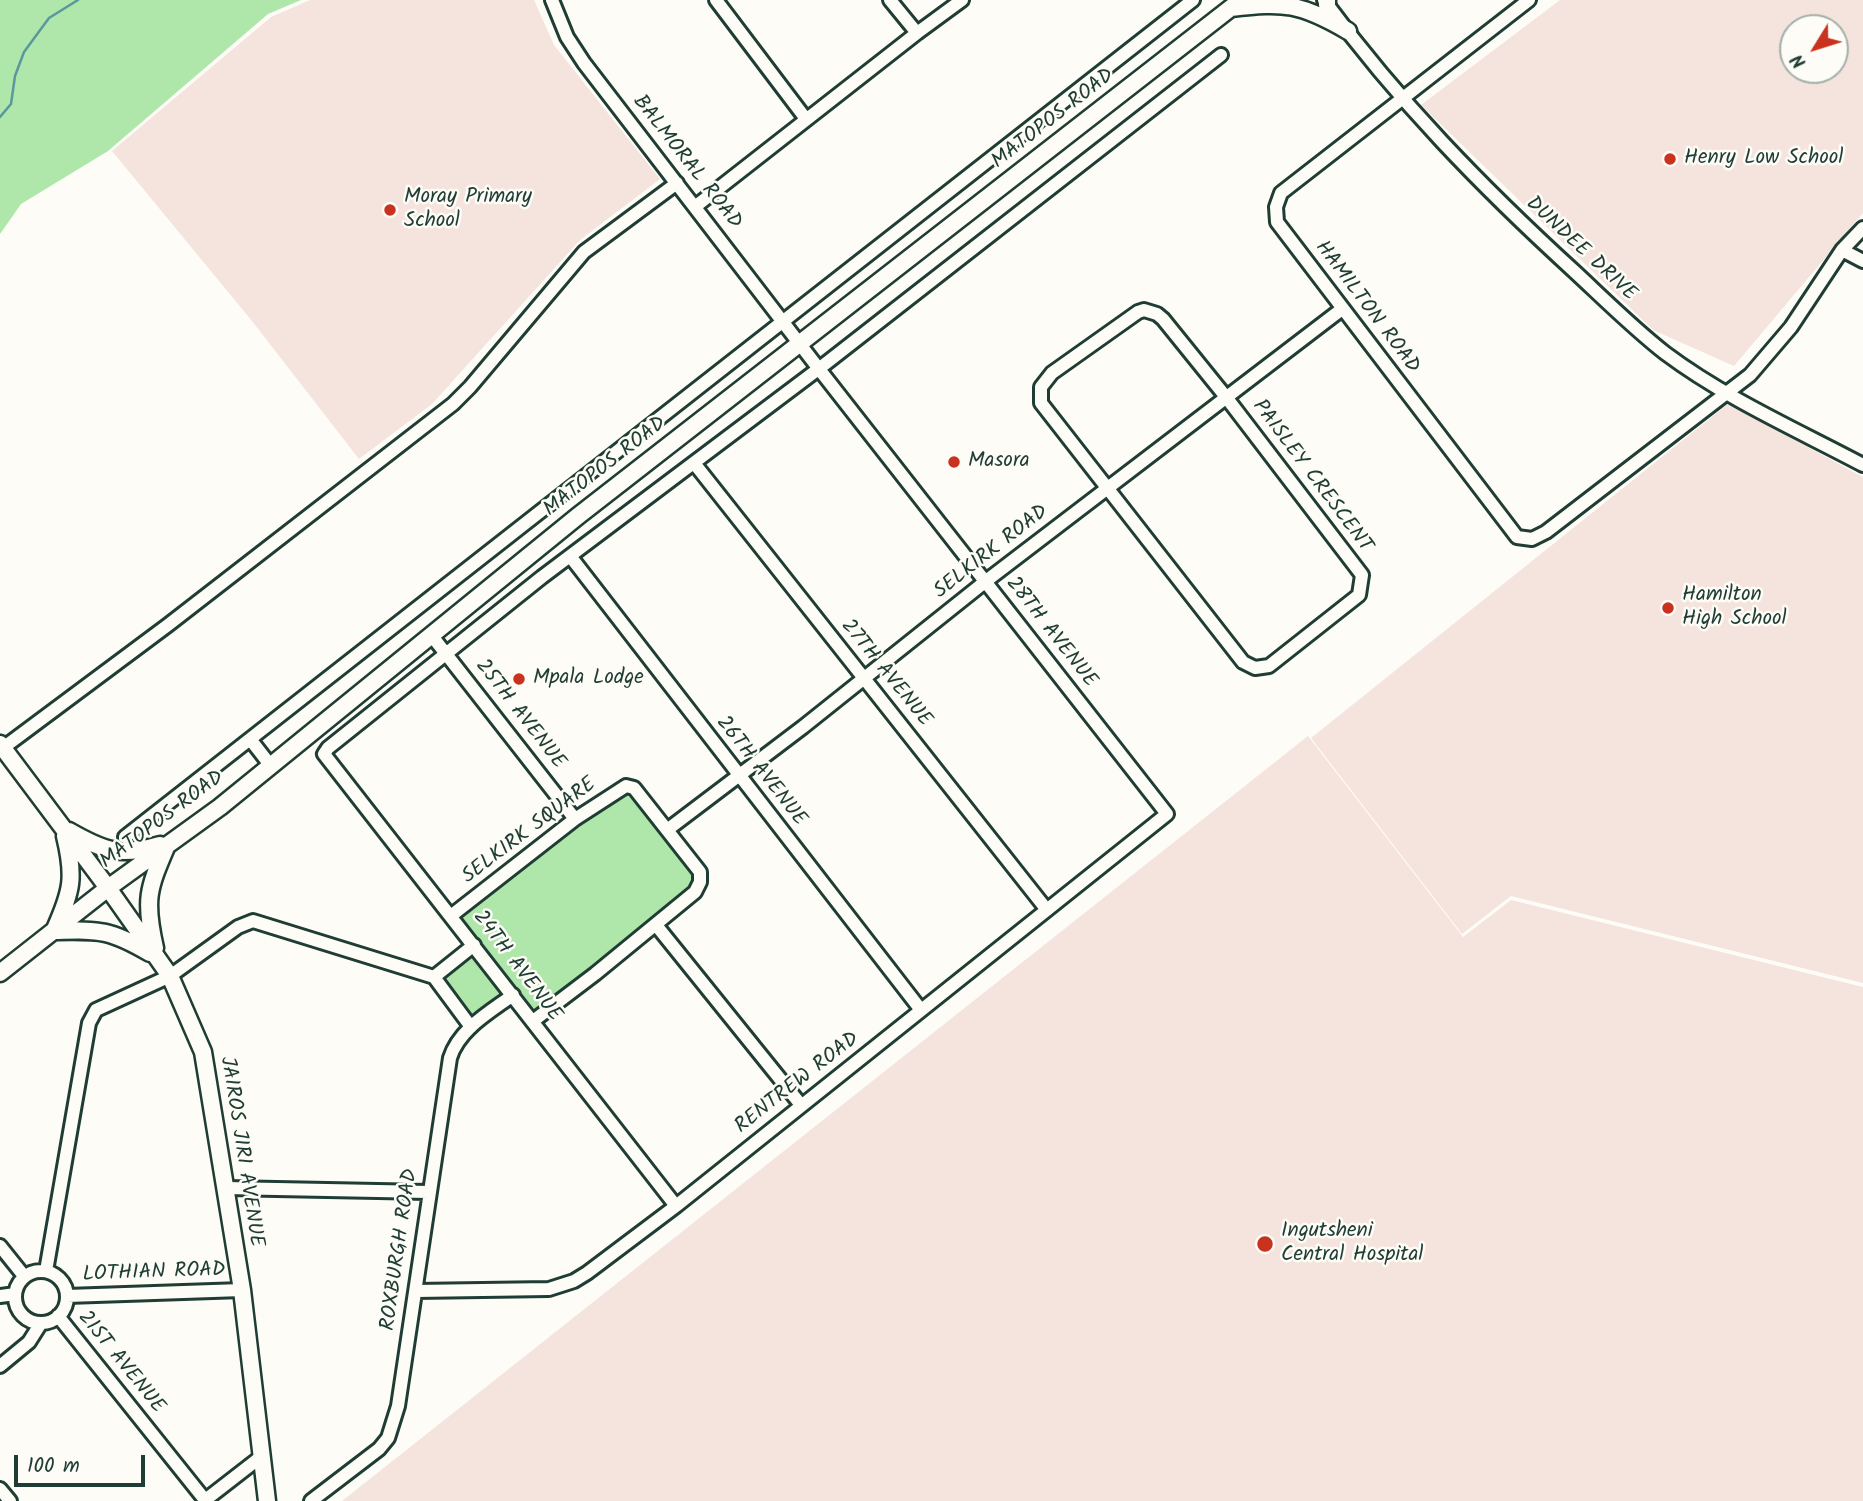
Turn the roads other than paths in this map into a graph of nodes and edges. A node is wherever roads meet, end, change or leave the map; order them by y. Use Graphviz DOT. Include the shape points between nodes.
graph roads {
  1 [pos="552,0"];
  2 [pos="716,0"];
  3 [pos="890,0"];
  4 [pos="962,0"];
  5 [pos="1192,0"];
  6 [pos="1528,0"];
  7 [pos="1326,2"];
  8 [pos="1236,4"];
  9 [pos="1348,32"];
  10 [pos="917,33"];
  11 [pos="1221,55"];
  12 [pos="1401,99"];
  13 [pos="806,119"];
  14 [pos="677,183"];
  15 [pos="696,206"];
  16 [pos="1863,228"];
  17 [pos="1843,250"];
  18 [pos="1863,261"];
  19 [pos="1342,309"];
  20 [pos="782,320"];
  21 [pos="800,343"];
  22 [pos="819,369"];
  23 [pos="1728,393"];
  24 [pos="1226,397"];
  25 [pos="694,463"];
  26 [pos="1863,465"];
  27 [pos="1106,488"];
  28 [pos="570,556"];
  29 [pos="986,581"];
  30 [pos="432,636"];
  31 [pos="447,654"];
  32 [pos="864,679"];
  33 [pos="250,739"];
  34 [pos="2,746"];
  35 [pos="271,766"];
  36 [pos="738,776"];
  37 [pos="1167,814"];
  38 [pos="575,819"];
  39 [pos="63,828"];
  40 [pos="667,830"];
  41 [pos="125,836"];
  42 [pos="168,843"];
  43 [pos="108,888"];
  44 [pos="1047,909"];
  45 [pos="452,915"];
  46 [pos="656,925"];
  47 [pos="54,931"];
  48 [pos="474,945"];
  49 [pos="157,958"];
  50 [pos="0,972"];
  51 [pos="170,976"];
  52 [pos="434,977"];
  53 [pos="513,995"];
  54 [pos="921,1010"];
  55 [pos="533,1021"];
  56 [pos="471,1027"];
  57 [pos="801,1105"];
  58 [pos="226,1188"];
  59 [pos="428,1192"];
  60 [pos="676,1206"];
  61 [pos="0,1246"];
  62 [pos="47,1271"];
  63 [pos="24,1276"];
  64 [pos="242,1290"];
  65 [pos="416,1290"];
  66 [pos="15,1294"];
  67 [pos="0,1296"];
  68 [pos="67,1296"];
  69 [pos="58,1317"];
  70 [pos="41,1323"];
  71 [pos="0,1366"];
  72 [pos="262,1456"];
  73 [pos="0,1489"];
  74 [pos="10,1501"];
  75 [pos="204,1501"];
  76 [pos="267,1501"];
  77 [pos="311,1501"];
  1 -- 14 [label="street, BALMORAL ROAD" via="575,50"];
  2 -- 13 [label="street"];
  3 -- 10 [label="street"];
  4 -- 10 [label="street"];
  5 -- 20 [label="street"];
  6 -- 12 [label="street"];
  7 -- 9 [label="street, DUNDEE DRIVE"];
  8 -- 9 [label="main road" via="1306,10"];
  8 -- 21 [label="main road, MATOPOS ROAD"];
  9 -- 12 [label="street, DUNDEE DRIVE"];
  10 -- 13 [label="street"];
  11 -- 22 [label="street"];
  12 -- 19 [label="street, HAMILTON ROAD" via="1278,199 1278,222"];
  12 -- 23 [label="street, DUNDEE DRIVE" via="1493,196 1612,306 1666,353"];
  13 -- 15 [label="street"];
  14 -- 15 [label="street, BALMORAL ROAD"];
  14 -- 34 [label="street" via="584,252 453,404 168,625"];
  15 -- 20 [label="street, BALMORAL ROAD"];
  16 -- 17 [label="street"];
  17 -- 18 [label="street"];
  17 -- 23 [label="street" via="1791,327"];
  19 -- 23 [label="street, HAMILTON ROAD" via="1517,537 1528,539 1546,532"];
  19 -- 24 [label="street, SELKIRK ROAD"];
  20 -- 21 [label="street, BALMORAL ROAD"];
  20 -- 33 [label="street"];
  21 -- 22 [label="street, 28TH AVENUE"];
  21 -- 30 [label="main road, MATOPOS ROAD"];
  22 -- 25 [label="street"];
  22 -- 29 [label="street, 28TH AVENUE"];
  23 -- 26 [label="street, DUNDEE DRIVE"];
  24 -- 27 [label="street, SELKIRK ROAD"];
  24 -- 27 [label="street, PAISLEY CRESCENT" via="1163,319 1144,310 1052,373 1041,387 1041,403"];
  24 -- 27 [label="street, PAISLEY CRESCENT" via="1362,575 1359,595 1269,666 1255,668 1243,662"];
  25 -- 28 [label="street"];
  25 -- 32 [label="street, 27TH AVENUE"];
  27 -- 29 [label="street, SELKIRK ROAD"];
  28 -- 31 [label="street"];
  28 -- 36 [label="street, 26TH AVENUE"];
  29 -- 32 [label="street, SELKIRK ROAD"];
  29 -- 37 [label="street, 28TH AVENUE"];
  30 -- 31 [label="street, 25TH AVENUE"];
  30 -- 35 [label="main road, MATOPOS ROAD"];
  31 -- 38 [label="street, 25TH AVENUE"];
  31 -- 45 [label="street, 24TH AVENUE" via="324,754"];
  32 -- 36 [label="street, SELKIRK ROAD"];
  32 -- 44 [label="street, 27TH AVENUE"];
  33 -- 35 [label="street"];
  33 -- 41 [label="street"];
  34 -- 39 [label="main road, JAIROS JIRI AVENUE"];
  35 -- 42 [label="main road, MATOPOS ROAD"];
  36 -- 40 [label="street, SELKIRK ROAD"];
  36 -- 54 [label="street, 26TH AVENUE"];
  37 -- 44 [label="street, RENTREW ROAD"];
  38 -- 40 [label="street, SELKIRK SQUARE" via="629,786"];
  38 -- 45 [label="street, SELKIRK SQUARE"];
  39 -- 42 [label="main road" via="110,851 143,850"];
  39 -- 43 [label="main road, JAIROS JIRI AVENUE"];
  39 -- 47 [label="main road" via="73,867 70,890"];
  40 -- 46 [label="street, SELKIRK SQUARE" via="700,872 700,882 695,892"];
  42 -- 43 [label="main road, MATOPOS ROAD"];
  42 -- 49 [label="main road" via="147,900"];
  43 -- 47 [label="main road, MATOPOS ROAD"];
  43 -- 49 [label="main road, JAIROS JIRI AVENUE"];
  44 -- 54 [label="street, RENTREW ROAD"];
  45 -- 48 [label="street, 24TH AVENUE"];
  46 -- 55 [label="street, SELKIRK SQUARE"];
  46 -- 57 [label="street"];
  47 -- 49 [label="main road" via="102,930 124,937"];
  47 -- 50 [label="main road, MATOPOS ROAD"];
  48 -- 52 [label="street"];
  48 -- 53 [label="street, 24TH AVENUE"];
  49 -- 51 [label="main road, JAIROS JIRI AVENUE"];
  51 -- 52 [label="street" via="253,921"];
  51 -- 58 [label="main road, JAIROS JIRI AVENUE" via="206,1063"];
  51 -- 62 [label="street" via="96,1010 92,1016"];
  52 -- 56 [label="street"];
  53 -- 55 [label="street, 24TH AVENUE"];
  53 -- 56 [label="street, ROXBURGH ROAD"];
  54 -- 57 [label="street, RENTREW ROAD"];
  55 -- 60 [label="street, 24TH AVENUE"];
  56 -- 59 [label="street, ROXBURGH ROAD" via="454,1045 450,1058"];
  57 -- 60 [label="street, RENTREW ROAD"];
  58 -- 59 [label="street"];
  58 -- 64 [label="main road, JAIROS JIRI AVENUE"];
  59 -- 65 [label="street, ROXBURGH ROAD"];
  60 -- 65 [label="street, RENTREW ROAD" via="587,1273 562,1285 549,1289"];
  61 -- 63 [label="street"];
  62 -- 63 [label="street"];
  62 -- 68 [label="street" via="61,1280"];
  63 -- 66 [label="street"];
  64 -- 68 [label="street, LOTHIAN ROAD"];
  64 -- 72 [label="main road, JAIROS JIRI AVENUE"];
  65 -- 77 [label="street, ROXBURGH ROAD" via="398,1406 388,1438"];
  66 -- 67 [label="street"];
  66 -- 70 [label="street" via="22,1315"];
  68 -- 69 [label="street"];
  69 -- 70 [label="street"];
  69 -- 75 [label="street, 21ST AVENUE"];
  70 -- 71 [label="street" via="29,1342"];
  72 -- 75 [label="street"];
  72 -- 76 [label="main road, JAIROS JIRI AVENUE"];
  73 -- 74 [label="street"];
}
